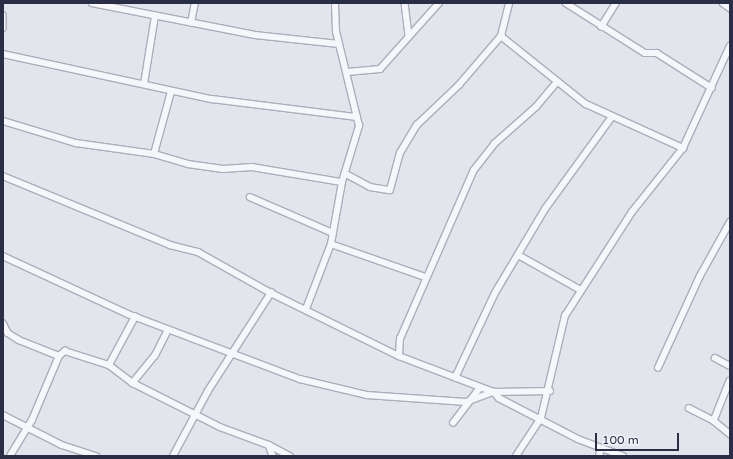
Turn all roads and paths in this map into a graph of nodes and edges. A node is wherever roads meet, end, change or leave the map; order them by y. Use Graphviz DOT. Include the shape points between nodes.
graph roads {
  1 [pos="92,3"];
  2 [pos="195,3"];
  3 [pos="335,3"];
  4 [pos="405,3"];
  5 [pos="439,3"];
  6 [pos="509,3"];
  7 [pos="566,3"];
  8 [pos="616,3"];
  9 [pos="723,3"];
  10 [pos="730,8"];
  11 [pos="3,15"];
  12 [pos="155,16"];
  13 [pos="191,22"];
  14 [pos="601,27"];
  15 [pos="3,28"];
  16 [pos="409,35"];
  17 [pos="501,36"];
  18 [pos="339,44"];
  19 [pos="730,46"];
  20 [pos="3,54"];
  21 [pos="347,72"];
  22 [pos="556,82"];
  23 [pos="144,84"];
  24 [pos="712,88"];
  25 [pos="171,92"];
  26 [pos="357,117"];
  27 [pos="611,118"];
  28 [pos="3,121"];
  29 [pos="683,148"];
  30 [pos="154,154"];
  31 [pos="346,174"];
  32 [pos="3,176"];
  33 [pos="342,182"];
  34 [pos="250,197"];
  35 [pos="730,222"];
  36 [pos="333,233"];
  37 [pos="331,244"];
  38 [pos="3,256"];
  39 [pos="520,256"];
  40 [pos="425,278"];
  41 [pos="581,290"];
  42 [pos="271,293"];
  43 [pos="306,309"];
  44 [pos="135,317"];
  45 [pos="3,323"];
  46 [pos="168,331"];
  47 [pos="234,354"];
  48 [pos="59,356"];
  49 [pos="399,356"];
  50 [pos="715,358"];
  51 [pos="110,365"];
  52 [pos="730,366"];
  53 [pos="658,368"];
  54 [pos="455,378"];
  55 [pos="730,381"];
  56 [pos="133,383"];
  57 [pos="480,389"];
  58 [pos="550,391"];
  59 [pos="494,392"];
  60 [pos="466,402"];
  61 [pos="689,408"];
  62 [pos="195,414"];
  63 [pos="3,415"];
  64 [pos="541,418"];
  65 [pos="714,421"];
  66 [pos="453,423"];
  67 [pos="28,428"];
  68 [pos="730,434"];
  69 [pos="269,444"];
  70 [pos="601,449"];
  71 [pos="10,456"];
  72 [pos="96,456"];
  73 [pos="173,456"];
  74 [pos="273,456"];
  75 [pos="290,456"];
  76 [pos="516,456"];
  77 [pos="599,456"];
  78 [pos="623,456"];
  1 -- 12 [label="street"];
  2 -- 13 [label="street"];
  3 -- 18 [label="street"];
  4 -- 16 [label="street"];
  5 -- 16 [label="street"];
  6 -- 17 [label="street"];
  7 -- 14 [label="street"];
  8 -- 14 [label="street"];
  9 -- 10 [label="street"];
  11 -- 15 [label="street"];
  12 -- 13 [label="street"];
  12 -- 23 [label="street"];
  13 -- 18 [label="street" via="254,35"];
  14 -- 24 [label="street" via="645,53 657,53"];
  16 -- 21 [label="street" via="380,69"];
  17 -- 22 [label="street"];
  17 -- 31 [label="street" via="458,85 417,125 400,152 390,190 370,187"];
  18 -- 21 [label="street"];
  19 -- 24 [label="street"];
  20 -- 23 [label="street"];
  21 -- 26 [label="street"];
  22 -- 27 [label="street"];
  22 -- 40 [label="street" via="536,107 494,144 474,170"];
  23 -- 25 [label="street"];
  24 -- 29 [label="street"];
  25 -- 26 [label="street"];
  25 -- 30 [label="street"];
  26 -- 31 [label="street" via="359,126"];
  27 -- 29 [label="street"];
  27 -- 39 [label="street" via="545,209"];
  28 -- 30 [label="street" via="76,143"];
  29 -- 41 [label="street" via="632,212"];
  30 -- 33 [label="street" via="188,164 223,169 252,167"];
  31 -- 33 [label="street"];
  32 -- 42 [label="street" via="170,245 198,252"];
  33 -- 36 [label="street"];
  34 -- 36 [label="street"];
  35 -- 53 [label="street" via="700,276"];
  36 -- 37 [label="street"];
  37 -- 40 [label="street"];
  37 -- 43 [label="street"];
  38 -- 44 [label="street"];
  39 -- 41 [label="street"];
  39 -- 54 [label="street" via="496,293"];
  40 -- 49 [label="street" via="400,339"];
  41 -- 58 [label="street" via="565,316 554,355"];
  42 -- 43 [label="street"];
  42 -- 47 [label="street"];
  43 -- 49 [label="street"];
  44 -- 46 [label="street"];
  44 -- 51 [label="street"];
  45 -- 48 [label="street" via="13,337"];
  46 -- 47 [label="street"];
  46 -- 56 [label="street" via="155,356"];
  47 -- 60 [label="street" via="287,375 367,395"];
  47 -- 62 [label="street"];
  48 -- 51 [label="street" via="65,351"];
  48 -- 67 [label="street"];
  49 -- 54 [label="street"];
  50 -- 52 [label="street"];
  51 -- 56 [label="street"];
  54 -- 57 [label="street"];
  55 -- 65 [label="street"];
  56 -- 62 [label="street"];
  57 -- 59 [label="street"];
  57 -- 60 [label="street"];
  58 -- 59 [label="street"];
  58 -- 64 [label="street"];
  59 -- 60 [label="street"];
  59 -- 64 [label="street" via="499,398"];
  60 -- 66 [label="street" via="467,408"];
  61 -- 65 [label="street"];
  62 -- 69 [label="street"];
  62 -- 73 [label="street"];
  63 -- 67 [label="street"];
  64 -- 70 [label="street"];
  64 -- 76 [label="street"];
  65 -- 68 [label="street"];
  67 -- 71 [label="street"];
  67 -- 72 [label="street" via="62,445"];
  69 -- 74 [label="street"];
  69 -- 75 [label="street"];
  70 -- 77 [label="street"];
  70 -- 78 [label="street"];
}
